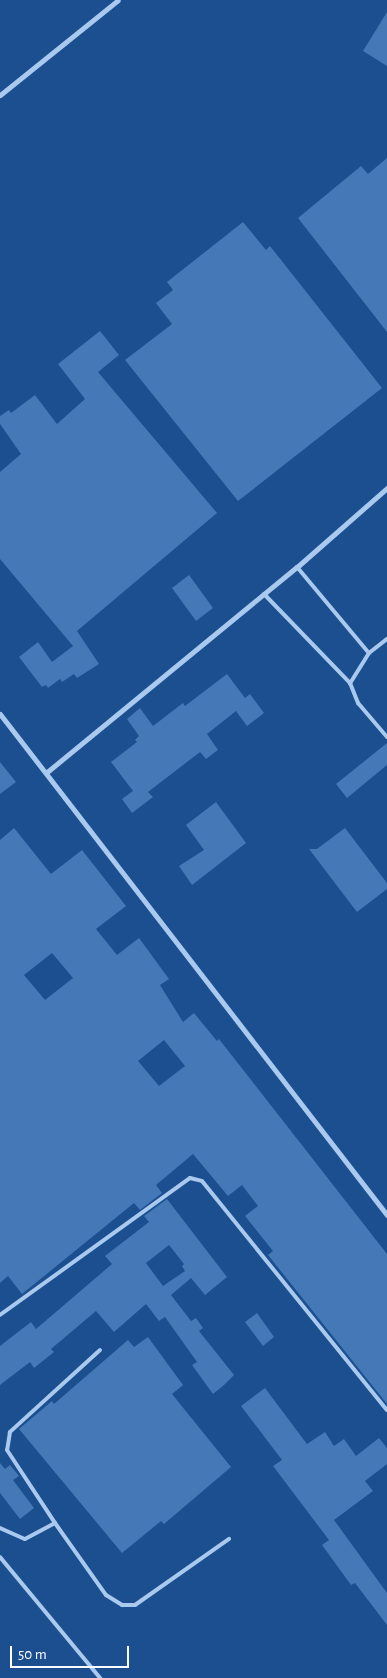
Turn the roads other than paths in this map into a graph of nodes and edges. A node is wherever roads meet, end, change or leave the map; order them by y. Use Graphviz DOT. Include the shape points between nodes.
graph roads {
  1 [pos="118,0"];
  2 [pos="0,95"];
  3 [pos="387,488"];
  4 [pos="297,567"];
  5 [pos="264,594"];
  6 [pos="387,639"];
  7 [pos="368,654"];
  8 [pos="350,683"];
  9 [pos="0,714"];
  10 [pos="387,737"];
  11 [pos="47,772"];
  12 [pos="387,1215"];
  13 [pos="0,1315"];
  14 [pos="100,1350"];
  15 [pos="387,1410"];
  16 [pos="55,1523"];
  17 [pos="0,1528"];
  18 [pos="229,1539"];
  19 [pos="0,1558"];
  20 [pos="100,1678"];
  1 -- 2 [label="street"];
  3 -- 4 [label="street"];
  4 -- 5 [label="street"];
  4 -- 7 [label="lane"];
  5 -- 8 [label="lane"];
  5 -- 11 [label="street"];
  6 -- 7 [label="lane"];
  7 -- 8 [label="lane"];
  8 -- 10 [label="lane" via="358,703"];
  9 -- 11 [label="street"];
  11 -- 12 [label="street"];
  13 -- 15 [label="lane" via="190,1178 202,1182"];
  14 -- 16 [label="lane" via="10,1432 7,1450"];
  16 -- 17 [label="lane" via="25,1539"];
  16 -- 18 [label="lane" via="106,1595 122,1605 135,1605"];
  19 -- 20 [label="lane"];
}
